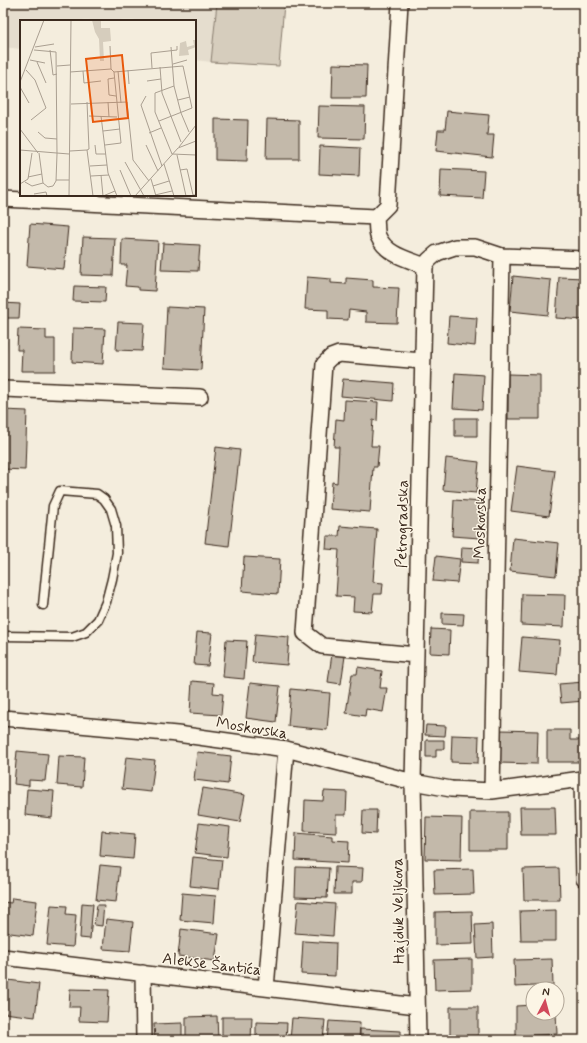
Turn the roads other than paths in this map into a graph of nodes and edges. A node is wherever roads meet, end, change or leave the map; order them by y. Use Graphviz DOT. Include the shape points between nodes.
graph roads {
  1 [pos="400,3"];
  2 [pos="3,199"];
  3 [pos="376,217"];
  4 [pos="502,256"];
  5 [pos="584,259"];
  6 [pos="425,266"];
  7 [pos="422,361"];
  8 [pos="3,389"];
  9 [pos="200,397"];
  10 [pos="42,605"];
  11 [pos="3,636"];
  12 [pos="416,655"];
  13 [pos="3,718"];
  14 [pos="286,749"];
  15 [pos="413,782"];
  16 [pos="492,791"];
  17 [pos="584,879"];
  18 [pos="3,956"];
  19 [pos="143,973"];
  20 [pos="266,988"];
  21 [pos="417,1006"];
  22 [pos="144,1040"];
  23 [pos="418,1040"];
  1 -- 3 [label="street" via="388,205"];
  2 -- 3 [label="street"];
  3 -- 6 [label="street" via="377,235 385,247"];
  4 -- 5 [label="street"];
  4 -- 6 [label="street" via="474,247 455,248 437,253"];
  4 -- 16 [label="street, Moskovska"];
  6 -- 7 [label="street, Petrogradska"];
  7 -- 12 [label="street, Petrogradska"];
  7 -- 12 [label="street" via="339,354 324,364 305,633 322,646"];
  8 -- 9 [label="street"];
  10 -- 11 [label="lane" via="53,506 60,491 97,494 111,509 116,526 117,553 106,602 98,620 86,632 72,637"];
  12 -- 15 [label="street, Petrogradska"];
  13 -- 14 [label="street, Moskovska" via="177,734"];
  14 -- 15 [label="street, Moskovska"];
  14 -- 20 [label="street"];
  15 -- 16 [label="street, Moskovska" via="452,789"];
  15 -- 21 [label="street, Hajduk Veljkova"];
  16 -- 17 [label="street, Moskovska" via="582,779"];
  18 -- 19 [label="street, Alekse Šantića"];
  19 -- 20 [label="street, Alekse Šantića"];
  19 -- 22 [label="street"];
  20 -- 21 [label="street, Alekse Šantića"];
  21 -- 23 [label="street, Hajduk Veljkova"];
}
